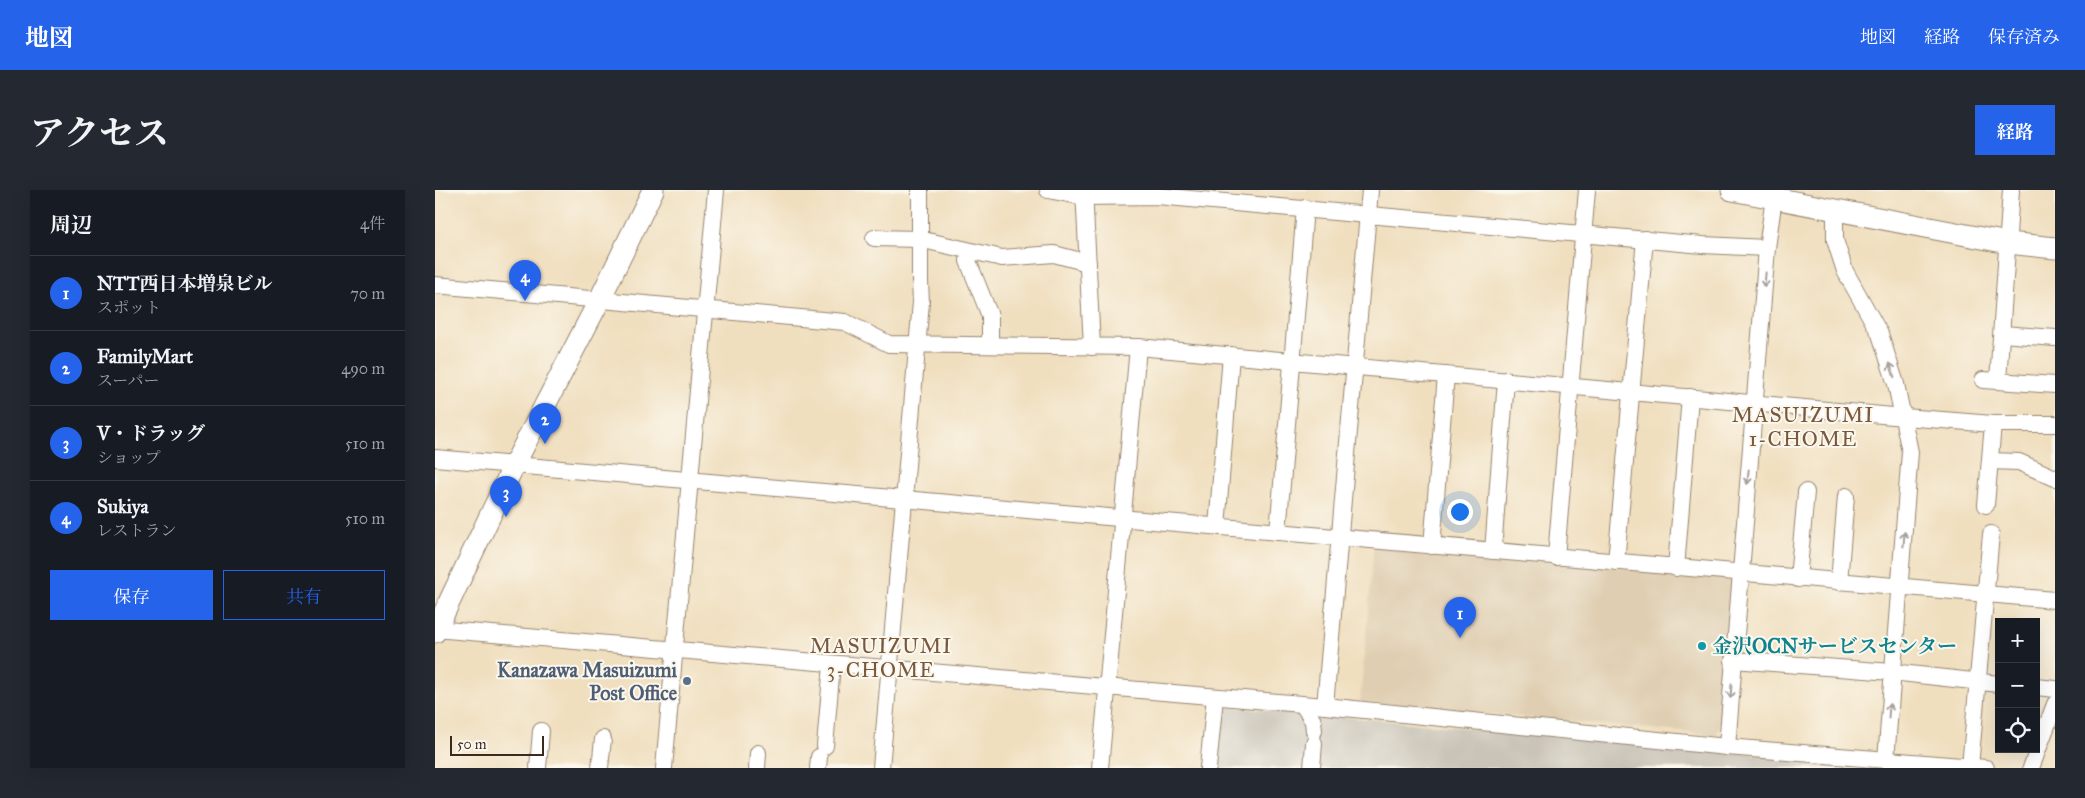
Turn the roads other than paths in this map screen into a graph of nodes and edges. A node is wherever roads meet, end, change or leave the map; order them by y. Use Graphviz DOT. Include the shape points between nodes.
graph roads {
  1 [pos="653,190"];
  2 [pos="715,190"];
  3 [pos="919,190"];
  4 [pos="1048,190"];
  5 [pos="1370,190"];
  6 [pos="1587,190"];
  7 [pos="1732,190"];
  8 [pos="2011,190"];
  9 [pos="1775,193"];
  10 [pos="1084,194"];
  11 [pos="1305,208"];
  12 [pos="1835,210"];
  13 [pos="1368,214"];
  14 [pos="1583,234"];
  15 [pos="874,238"];
  16 [pos="919,239"];
  17 [pos="1645,239"];
  18 [pos="2008,243"];
  19 [pos="1767,248"];
  20 [pos="2055,248"];
  21 [pos="970,252"];
  22 [pos="1088,263"];
  23 [pos="435,285"];
  24 [pos="599,301"];
  25 [pos="705,309"];
  26 [pos="2002,334"];
  27 [pos="2055,338"];
  28 [pos="918,344"];
  29 [pos="990,345"];
  30 [pos="1139,346"];
  31 [pos="1092,347"];
  32 [pos="1231,355"];
  33 [pos="1293,361"];
  34 [pos="1355,366"];
  35 [pos="1446,375"];
  36 [pos="1506,380"];
  37 [pos="1570,386"];
  38 [pos="2055,386"];
  39 [pos="1631,392"];
  40 [pos="1690,397"];
  41 [pos="1755,403"];
  42 [pos="1904,416"];
  43 [pos="1993,424"];
  44 [pos="2055,424"];
  45 [pos="435,458"];
  46 [pos="1990,461"];
  47 [pos="514,465"];
  48 [pos="2055,478"];
  49 [pos="690,479"];
  50 [pos="1806,492"];
  51 [pos="1846,496"];
  52 [pos="904,498"];
  53 [pos="1986,505"];
  54 [pos="1123,518"];
  55 [pos="1217,527"];
  56 [pos="1278,532"];
  57 [pos="1991,534"];
  58 [pos="1339,538"];
  59 [pos="1432,546"];
  60 [pos="1493,551"];
  61 [pos="1556,557"];
  62 [pos="1616,562"];
  63 [pos="1676,568"];
  64 [pos="1740,573"];
  65 [pos="1798,578"];
  66 [pos="1839,582"];
  67 [pos="1899,588"];
  68 [pos="1985,595"];
  69 [pos="2055,600"];
  70 [pos="436,630"];
  71 [pos="675,651"];
  72 [pos="1733,660"];
  73 [pos="832,664"];
  74 [pos="889,669"];
  75 [pos="1891,672"];
  76 [pos="1978,682"];
  77 [pos="1995,684"];
  78 [pos="2040,687"];
  79 [pos="1107,688"];
  80 [pos="2055,689"];
  81 [pos="1215,697"];
  82 [pos="2055,704"];
  83 [pos="1303,705"];
  84 [pos="1325,706"];
  85 [pos="541,731"];
  86 [pos="603,739"];
  87 [pos="1727,746"];
  88 [pos="821,757"];
  89 [pos="1886,760"];
  90 [pos="1978,767"];
  91 [pos="538,768"];
  92 [pos="601,768"];
  93 [pos="664,768"];
  94 [pos="881,768"];
  95 [pos="1100,768"];
  96 [pos="1208,768"];
  97 [pos="1312,768"];
  98 [pos="2031,768"];
  1 -- 24 [label="main road"];
  2 -- 25 [label="street"];
  3 -- 16 [label="street"];
  4 -- 10 [label="street"];
  5 -- 13 [label="street"];
  6 -- 14 [label="street"];
  7 -- 9 [label="main road"];
  8 -- 18 [label="street"];
  9 -- 12 [label="main road"];
  9 -- 19 [label="street"];
  10 -- 11 [label="street" via="1157,196"];
  10 -- 22 [label="street"];
  11 -- 13 [label="street"];
  11 -- 33 [label="street"];
  12 -- 18 [label="main road"];
  42 -- 12 [label="street, one-way" via="1880,334 1845,272 1835,240"];
  13 -- 14 [label="street"];
  13 -- 34 [label="street"];
  14 -- 17 [label="street"];
  14 -- 37 [label="street"];
  15 -- 16 [label="street"];
  16 -- 21 [label="street"];
  16 -- 28 [label="street" via="921,302"];
  17 -- 19 [label="street"];
  17 -- 39 [label="street"];
  18 -- 20 [label="main road"];
  18 -- 26 [label="street"];
  19 -- 41 [label="street, one-way"];
  21 -- 22 [label="street" via="1002,258 1054,254"];
  21 -- 29 [label="street" via="968,261 990,316"];
  22 -- 31 [label="street"];
  23 -- 24 [label="street"];
  24 -- 25 [label="street"];
  24 -- 47 [label="main road"];
  25 -- 28 [label="street" via="845,322 889,344"];
  25 -- 49 [label="street"];
  26 -- 27 [label="street"];
  26 -- 38 [label="street" via="1991,380"];
  28 -- 29 [label="street"];
  28 -- 52 [label="street"];
  29 -- 31 [label="street"];
  30 -- 31 [label="street"];
  30 -- 32 [label="street"];
  30 -- 54 [label="street"];
  32 -- 33 [label="street"];
  32 -- 55 [label="street"];
  33 -- 34 [label="street"];
  33 -- 56 [label="street"];
  34 -- 35 [label="street"];
  34 -- 58 [label="street"];
  35 -- 36 [label="street"];
  35 -- 59 [label="street"];
  36 -- 37 [label="street"];
  36 -- 60 [label="street"];
  37 -- 39 [label="street"];
  37 -- 61 [label="street"];
  39 -- 40 [label="street"];
  39 -- 62 [label="street"];
  40 -- 41 [label="street"];
  40 -- 63 [label="street"];
  41 -- 42 [label="street"];
  41 -- 64 [label="street, one-way"];
  42 -- 43 [label="street"];
  67 -- 42 [label="street, one-way" via="1910,452"];
  43 -- 44 [label="street"];
  43 -- 46 [label="street"];
  45 -- 47 [label="street"];
  46 -- 48 [label="street" via="2019,462"];
  46 -- 53 [label="street"];
  47 -- 49 [label="street"];
  47 -- 70 [label="main road"];
  49 -- 52 [label="street"];
  49 -- 71 [label="street"];
  50 -- 65 [label="street"];
  51 -- 66 [label="street"];
  52 -- 54 [label="street"];
  52 -- 74 [label="street"];
  54 -- 55 [label="street"];
  54 -- 79 [label="street"];
  55 -- 56 [label="street"];
  56 -- 58 [label="street"];
  57 -- 68 [label="street"];
  58 -- 59 [label="street"];
  58 -- 84 [label="street"];
  59 -- 60 [label="street"];
  60 -- 61 [label="street"];
  61 -- 62 [label="street"];
  62 -- 63 [label="street"];
  63 -- 64 [label="street"];
  64 -- 65 [label="street"];
  64 -- 72 [label="street"];
  65 -- 66 [label="street"];
  66 -- 67 [label="street"];
  67 -- 68 [label="street"];
  67 -- 75 [label="street"];
  68 -- 69 [label="street"];
  68 -- 76 [label="street"];
  70 -- 71 [label="street"];
  71 -- 73 [label="street"];
  71 -- 93 [label="street"];
  72 -- 75 [label="street"];
  72 -- 87 [label="street, one-way"];
  73 -- 74 [label="street"];
  73 -- 88 [label="street"];
  74 -- 79 [label="street"];
  74 -- 94 [label="street"];
  75 -- 76 [label="street"];
  89 -- 75 [label="street, one-way"];
  76 -- 77 [label="street"];
  76 -- 90 [label="street"];
  78 -- 80 [label="street"];
  79 -- 81 [label="street"];
  79 -- 95 [label="street"];
  81 -- 83 [label="street"];
  81 -- 96 [label="street"];
  82 -- 98 [label="street"];
  83 -- 84 [label="street"];
  83 -- 97 [label="street" via="1313,722"];
  84 -- 87 [label="street"];
  85 -- 91 [label="street"];
  86 -- 92 [label="street"];
  87 -- 89 [label="street"];
  89 -- 90 [label="street"];
}
